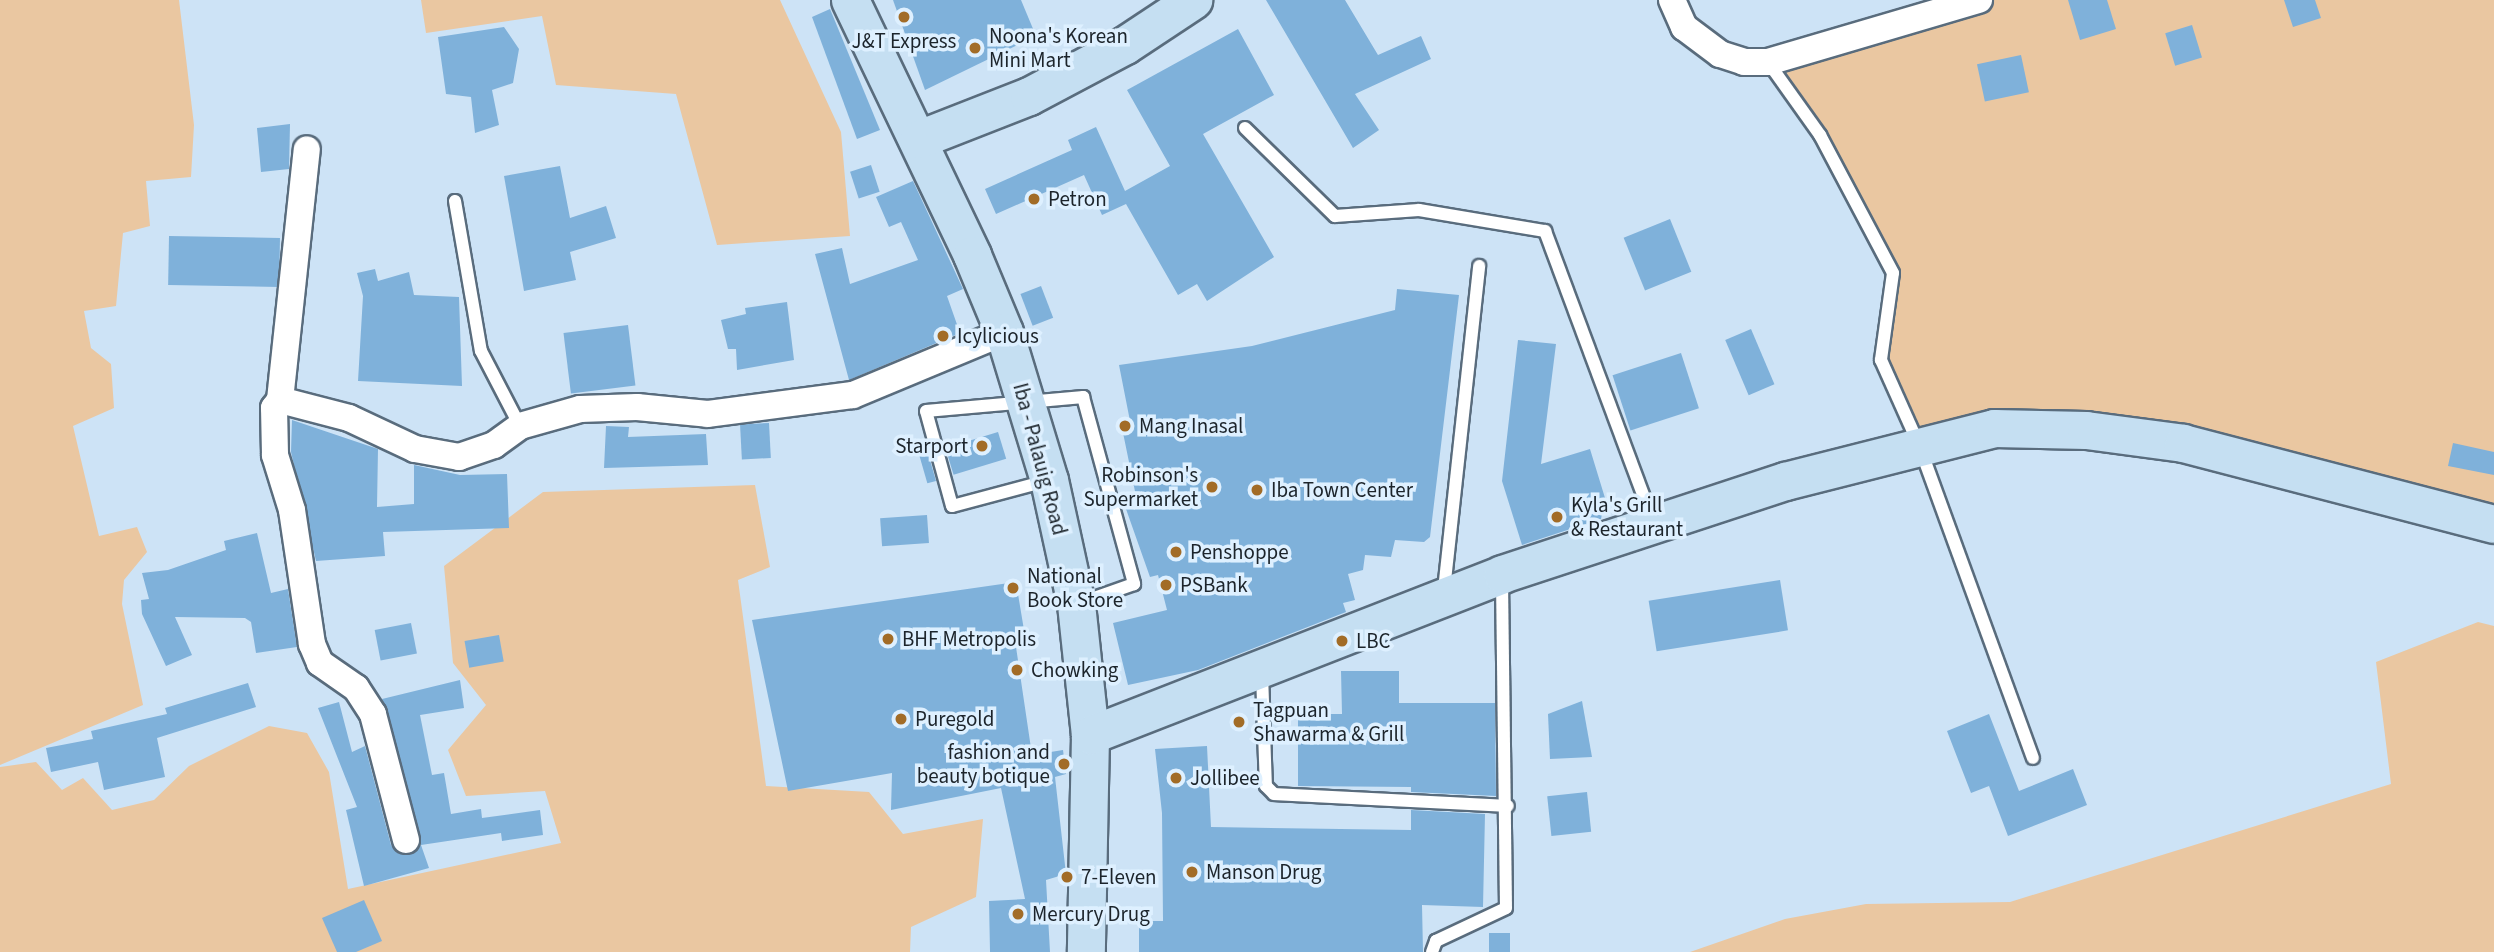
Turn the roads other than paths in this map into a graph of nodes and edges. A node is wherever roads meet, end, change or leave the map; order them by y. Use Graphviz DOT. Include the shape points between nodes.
graph roads {
  1 [pos="850,0"];
  2 [pos="1672,0"];
  3 [pos="1979,0"];
  4 [pos="1186,3"];
  5 [pos="1768,62"];
  6 [pos="1245,128"];
  7 [pos="919,139"];
  8 [pos="307,149"];
  9 [pos="455,201"];
  10 [pos="1479,266"];
  11 [pos="1004,332"];
  12 [pos="280,400"];
  13 [pos="1025,400"];
  14 [pos="520,426"];
  15 [pos="1919,445"];
  16 [pos="1049,480"];
  17 [pos="2494,524"];
  18 [pos="1655,525"];
  19 [pos="1502,574"];
  20 [pos="1443,598"];
  21 [pos="1076,604"];
  22 [pos="1262,670"];
  23 [pos="1090,734"];
  24 [pos="2033,758"];
  25 [pos="1508,806"];
  26 [pos="406,840"];
  27 [pos="1087,952"];
  28 [pos="1432,952"];
  1 -- 7 [label="main road, Iba - Palauig Road"];
  2 -- 5 [label="street" via="1684,27 1720,54"];
  3 -- 5 [label="street"];
  4 -- 7 [label="main road" via="1029,96"];
  5 -- 15 [label="lane" via="1820,135 1894,273 1881,360"];
  6 -- 18 [label="lane" via="1335,216 1419,210 1545,231"];
  7 -- 11 [label="main road, Iba - Palauig Road"];
  8 -- 12 [label="street"];
  9 -- 14 [label="lane" via="481,351"];
  10 -- 20 [label="lane"];
  11 -- 13 [label="main road, Iba - Palauig Road"];
  11 -- 14 [label="street" via="852,395 708,414 637,407 580,409"];
  12 -- 14 [label="street" via="340,414 415,449 459,457 494,445"];
  12 -- 26 [label="street" via="274,408 275,455 292,510 312,644 320,663 356,688 373,714"];
  13 -- 16 [label="main road, Iba - Palauig Road"];
  13 -- 16 [label="lane" via="926,411 952,506"];
  13 -- 21 [label="lane" via="1083,397 1133,584"];
  15 -- 17 [label="main road" via="1994,428 2100,432 2183,443"];
  15 -- 18 [label="main road"];
  15 -- 24 [label="lane"];
  16 -- 21 [label="main road, Iba - Palauig Road"];
  18 -- 19 [label="main road"];
  19 -- 20 [label="main road"];
  19 -- 25 [label="lane"];
  20 -- 22 [label="main road"];
  21 -- 23 [label="main road, Iba - Palauig Road"];
  22 -- 23 [label="main road"];
  22 -- 25 [label="lane" via="1266,786 1274,794"];
  23 -- 27 [label="main road, Iba - Palauig Road"];
  25 -- 28 [label="lane" via="1506,908 1436,941"];
}
